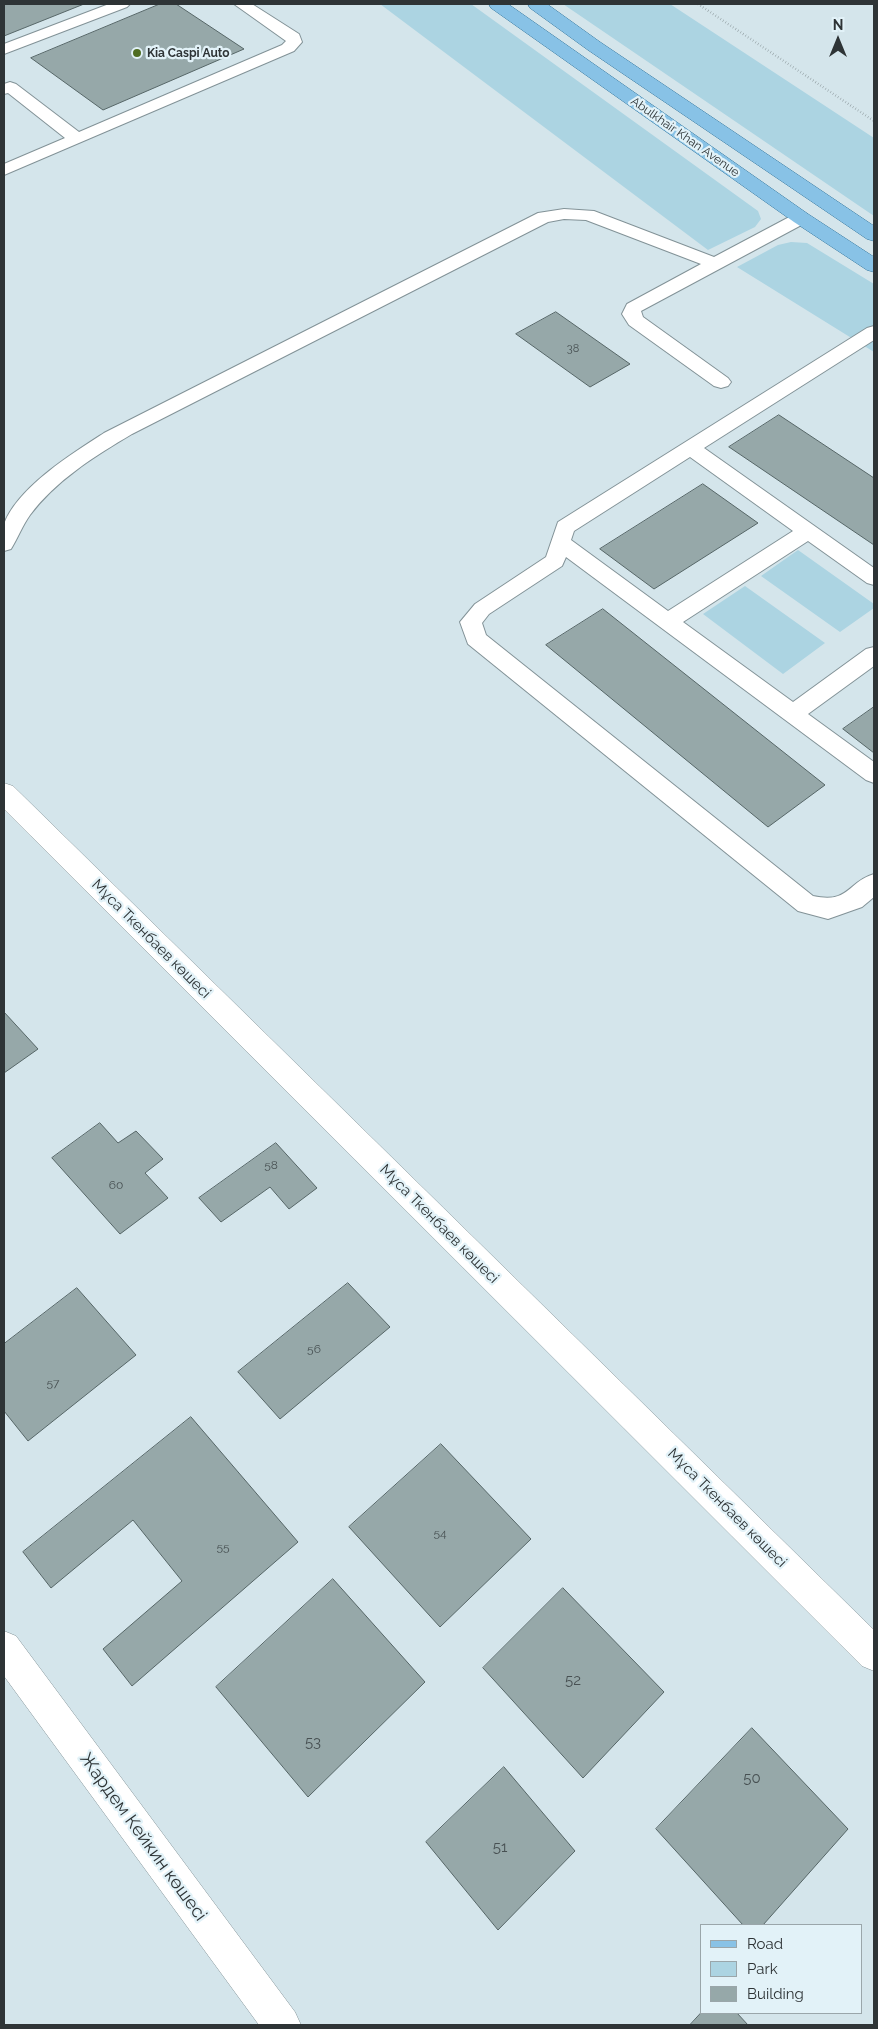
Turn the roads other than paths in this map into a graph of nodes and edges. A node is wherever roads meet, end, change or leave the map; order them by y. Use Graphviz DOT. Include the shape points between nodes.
graph roads {
  1 [pos="122,4"];
  2 [pos="242,4"];
  3 [pos="498,4"];
  4 [pos="536,4"];
  5 [pos="4,49"];
  6 [pos="4,89"];
  7 [pos="76,138"];
  8 [pos="4,170"];
  9 [pos="801,218"];
  10 [pos="874,235"];
  11 [pos="716,264"];
  12 [pos="874,266"];
  13 [pos="874,332"];
  14 [pos="721,382"];
  15 [pos="691,448"];
  16 [pos="808,531"];
  17 [pos="560,542"];
  18 [pos="4,544"];
  19 [pos="874,578"];
  20 [pos="667,622"];
  21 [pos="874,655"];
  22 [pos="792,714"];
  23 [pos="874,774"];
  24 [pos="4,793"];
  25 [pos="874,883"];
  26 [pos="4,1648"];
  27 [pos="874,1654"];
  28 [pos="282,2025"];
  1 -- 5 [label="lane"];
  2 -- 7 [label="lane" via="293,37 294,42 288,48"];
  3 -- 9 [label="main road, Abulkhair Khan Avenue"];
  4 -- 10 [label="main road, Abulkhair Khan Avenue"];
  6 -- 7 [label="lane" via="10,87"];
  7 -- 8 [label="lane"];
  9 -- 11 [label="lane"];
  9 -- 12 [label="main road, Abulkhair Khan Avenue"];
  11 -- 14 [label="lane" via="633,308 631,314 636,321"];
  11 -- 18 [label="lane" via="588,215 544,217 126,429 56,476 24,510"];
  13 -- 15 [label="lane"];
  15 -- 16 [label="lane"];
  15 -- 17 [label="lane" via="565,528"];
  16 -- 19 [label="lane"];
  16 -- 20 [label="lane"];
  17 -- 20 [label="lane"];
  17 -- 25 [label="lane" via="556,560 482,608 471,622 476,639 806,904 828,909 854,900"];
  20 -- 22 [label="lane"];
  21 -- 22 [label="lane"];
  22 -- 23 [label="lane"];
  24 -- 27 [label="street, Мұса Ткенбаев көшесі"];
  26 -- 28 [label="street, Жардем Кейкин көшесі"];
}
